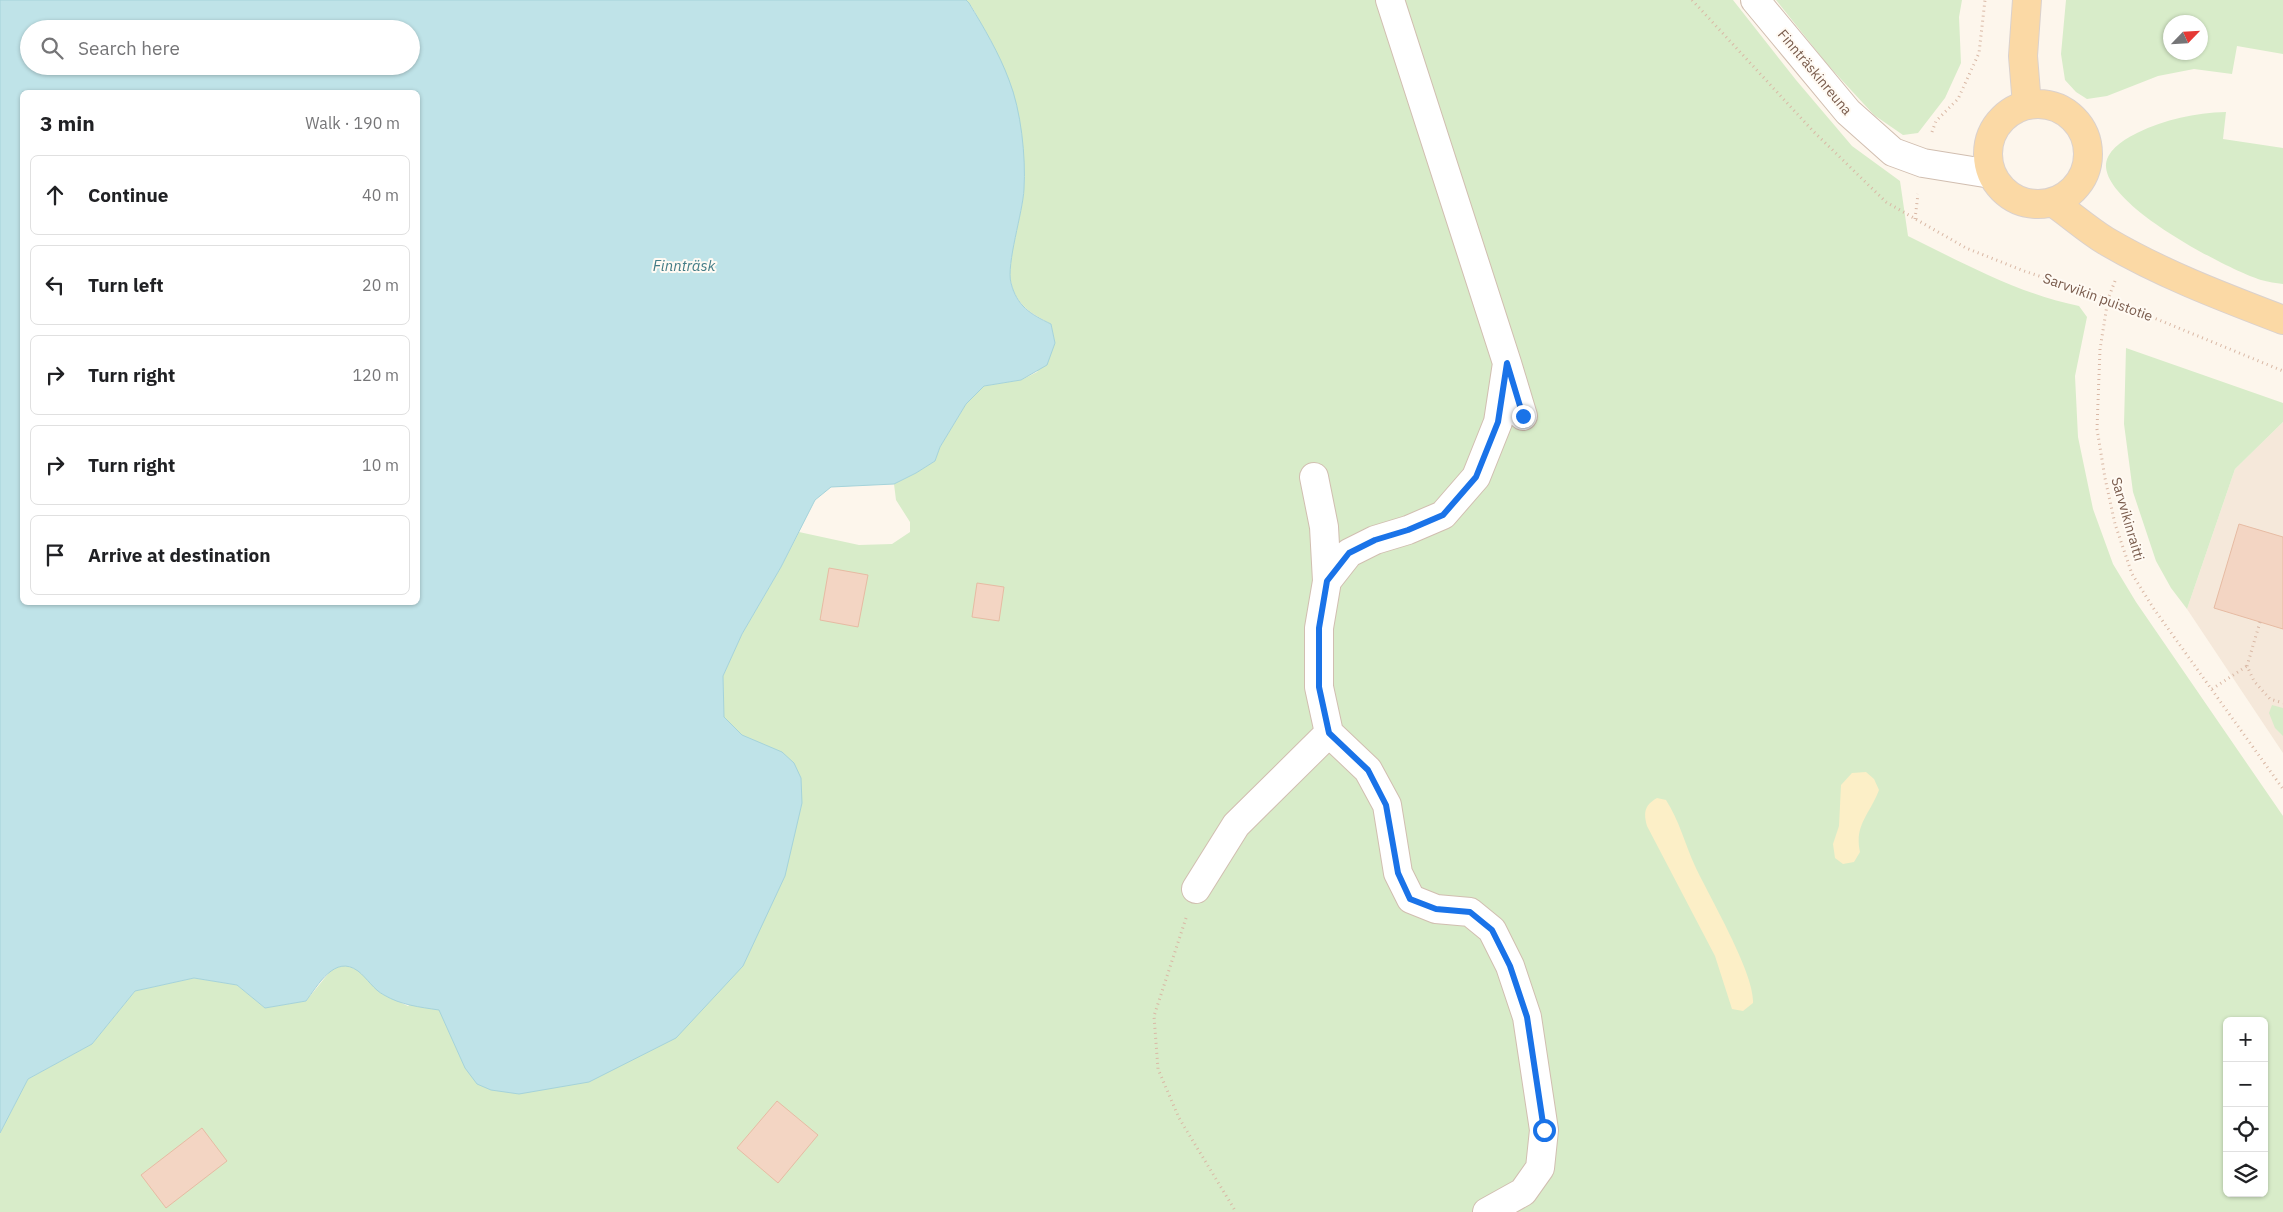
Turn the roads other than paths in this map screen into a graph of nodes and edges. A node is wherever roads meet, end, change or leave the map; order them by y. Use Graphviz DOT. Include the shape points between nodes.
graph roads {
  1 [pos="1390,0"];
  2 [pos="1755,0"];
  3 [pos="2027,0"];
  4 [pos="2027,105"];
  5 [pos="1991,174"];
  6 [pos="2054,203"];
  7 [pos="2283,320"];
  8 [pos="1507,363"];
  9 [pos="1523,416"];
  10 [pos="1314,477"];
  11 [pos="1327,581"];
  12 [pos="1329,733"];
  13 [pos="1196,889"];
  14 [pos="1487,1212"];
  1 -- 8 [label="street"];
  2 -- 5 [label="street, Finnträskinreuna" via="1848,112 1894,152 1923,163"];
  3 -- 4 [label="main road" via="2023,56"];
  4 -- 5 [label="main road" via="2010,112 1998,124 1990,140"];
  4 -- 6 [label="main road" via="2040,104 2067,113 2084,135 2088,149 2088,164 2082,178 2074,189"];
  5 -- 6 [label="main road" via="2001,189 2015,199 2031,204"];
  6 -- 7 [label="main road" via="2126,252 2210,292"];
  8 -- 9 [label="street"];
  8 -- 11 [label="street" via="1498,422 1476,477 1443,515 1349,553"];
  10 -- 11 [label="street" via="1324,528"];
  11 -- 12 [label="street" via="1319,628 1319,687"];
  12 -- 13 [label="street" via="1236,825"];
  12 -- 14 [label="street" via="1368,770 1386,805 1398,873 1410,899 1436,909 1470,912 1492,930 1510,966 1527,1017 1544,1130 1540,1168 1523,1192"];
}
